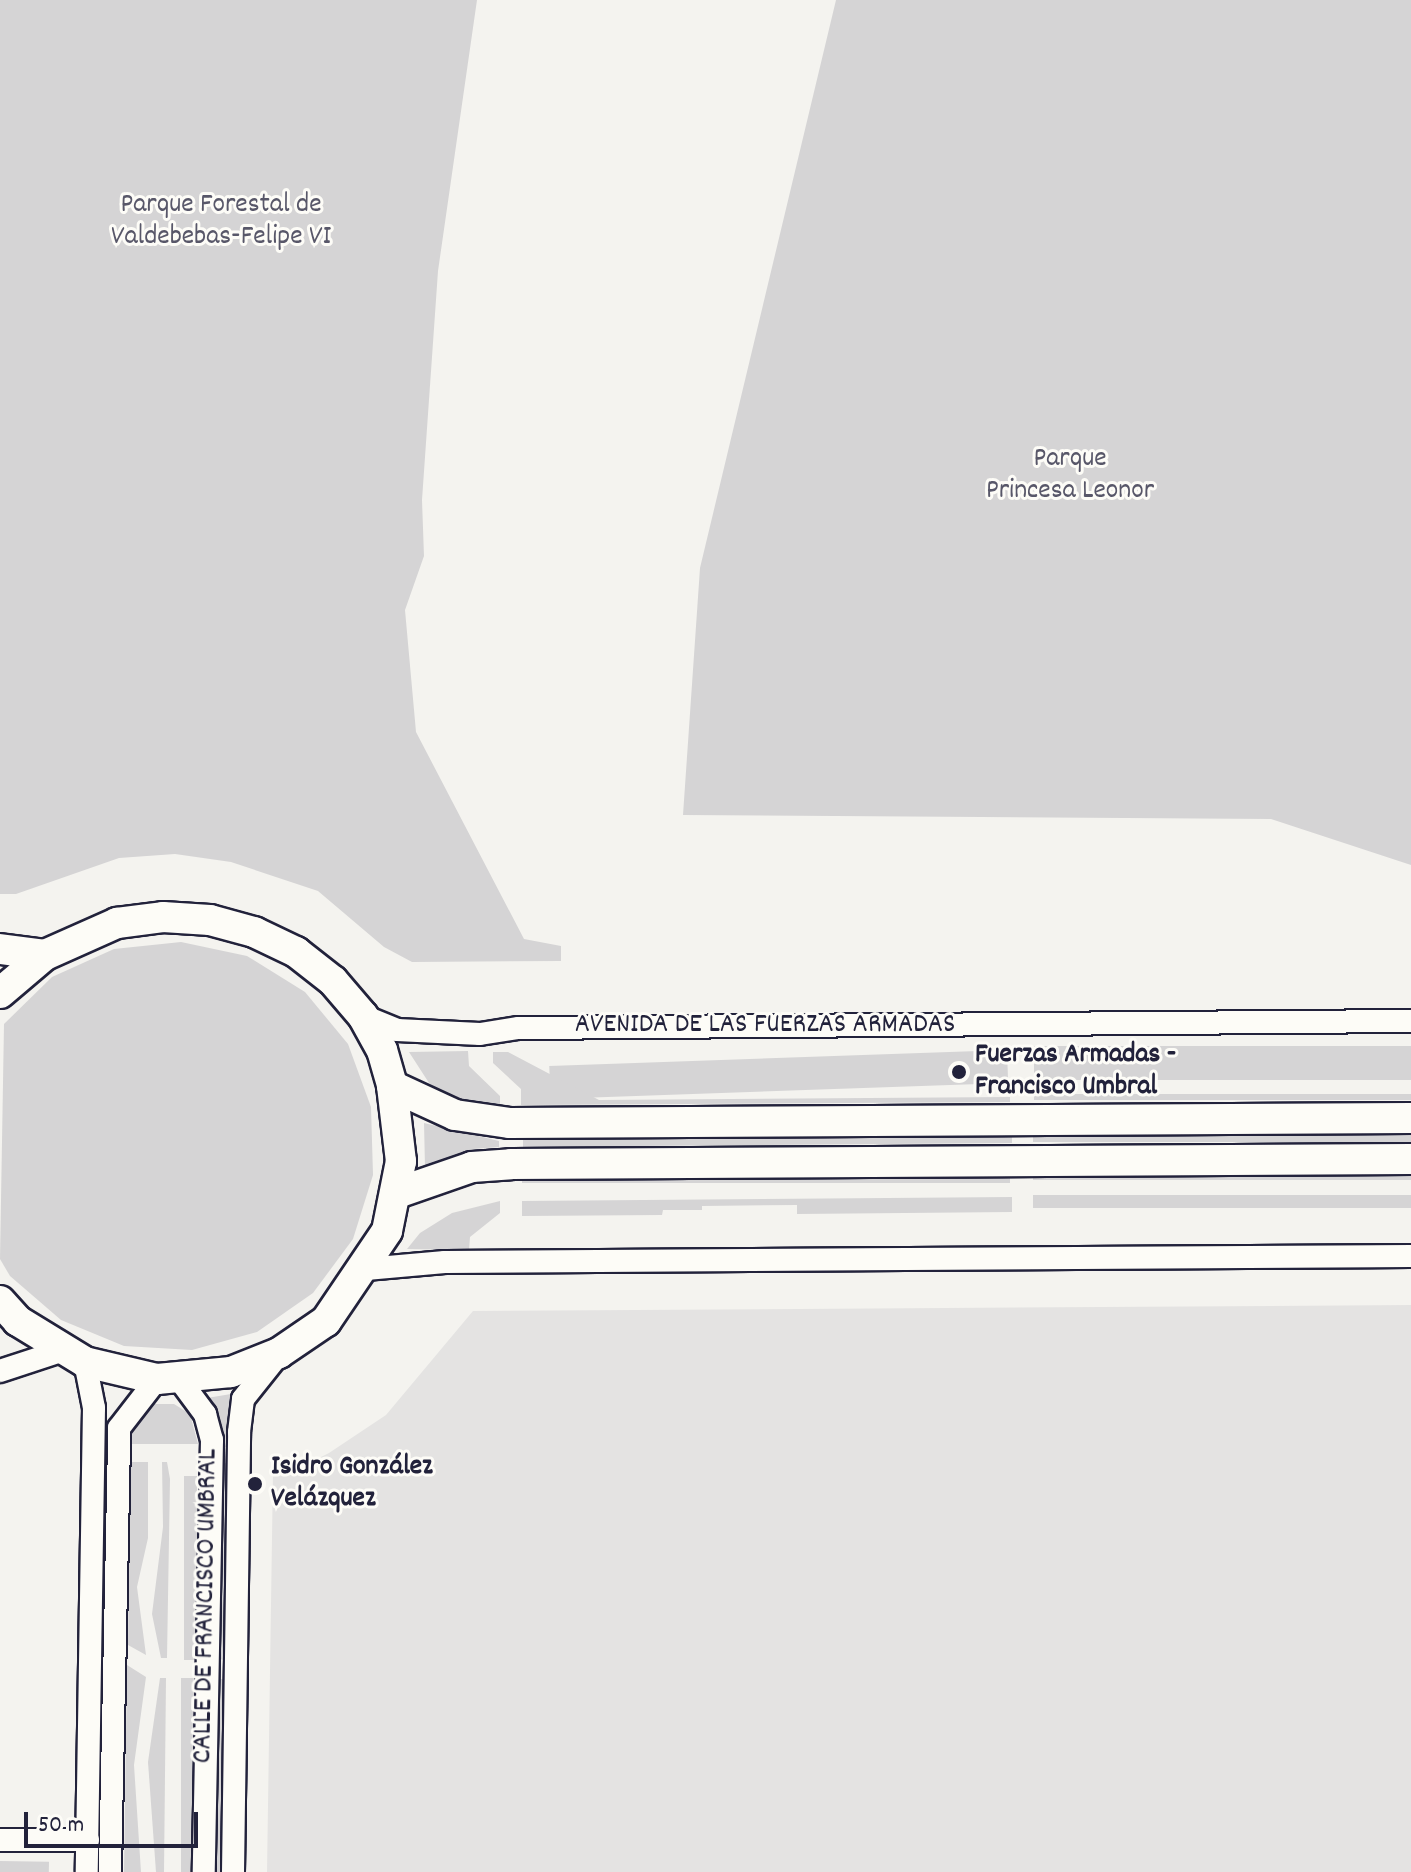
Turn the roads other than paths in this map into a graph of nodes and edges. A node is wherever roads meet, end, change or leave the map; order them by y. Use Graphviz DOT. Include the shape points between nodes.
graph roads {
  1 [pos="0,949"];
  2 [pos="45,955"];
  3 [pos="0,993"];
  4 [pos="363,1016"];
  5 [pos="1411,1021"];
  6 [pos="392,1086"];
  7 [pos="1411,1118"];
  8 [pos="1411,1159"];
  9 [pos="397,1193"];
  10 [pos="1411,1256"];
  11 [pos="366,1269"];
  12 [pos="0,1301"];
  13 [pos="279,1353"];
  14 [pos="73,1357"];
  15 [pos="0,1371"];
  16 [pos="168,1379"];
  17 [pos="0,1840"];
  18 [pos="88,1840"];
  19 [pos="87,1872"];
  20 [pos="110,1872"];
  21 [pos="204,1872"];
  22 [pos="233,1872"];
  1 -- 2 [label="street"];
  2 -- 3 [label="street"];
  2 -- 4 [label="street" via="117,923 163,917 210,920 254,932 296,952 333,981"];
  4 -- 5 [label="street, AVENIDA DE LAS FUERZAS ARMADAS" via="397,1030 480,1034 519,1028"];
  4 -- 6 [label="street" via="382,1050"];
  6 -- 7 [label="street" via="455,1115 510,1123"];
  6 -- 9 [label="street" via="400,1133"];
  8 -- 9 [label="street" via="511,1164 472,1167"];
  9 -- 11 [label="street" via="387,1231"];
  10 -- 11 [label="street" via="445,1262"];
  11 -- 13 [label="street" via="326,1321"];
  12 -- 14 [label="street" via="18,1321"];
  13 -- 16 [label="street" via="231,1372"];
  13 -- 22 [label="street, CALLE DE FRANCISCO UMBRAL" via="243,1399 239,1432"];
  14 -- 15 [label="street"];
  14 -- 16 [label="street"];
  14 -- 18 [label="street" via="94,1408"];
  16 -- 20 [label="street" via="119,1428"];
  16 -- 21 [label="street, CALLE DE FRANCISCO UMBRAL" via="205,1414 212,1440"];
  17 -- 18 [label="street"];
  18 -- 19 [label="street"];
}
